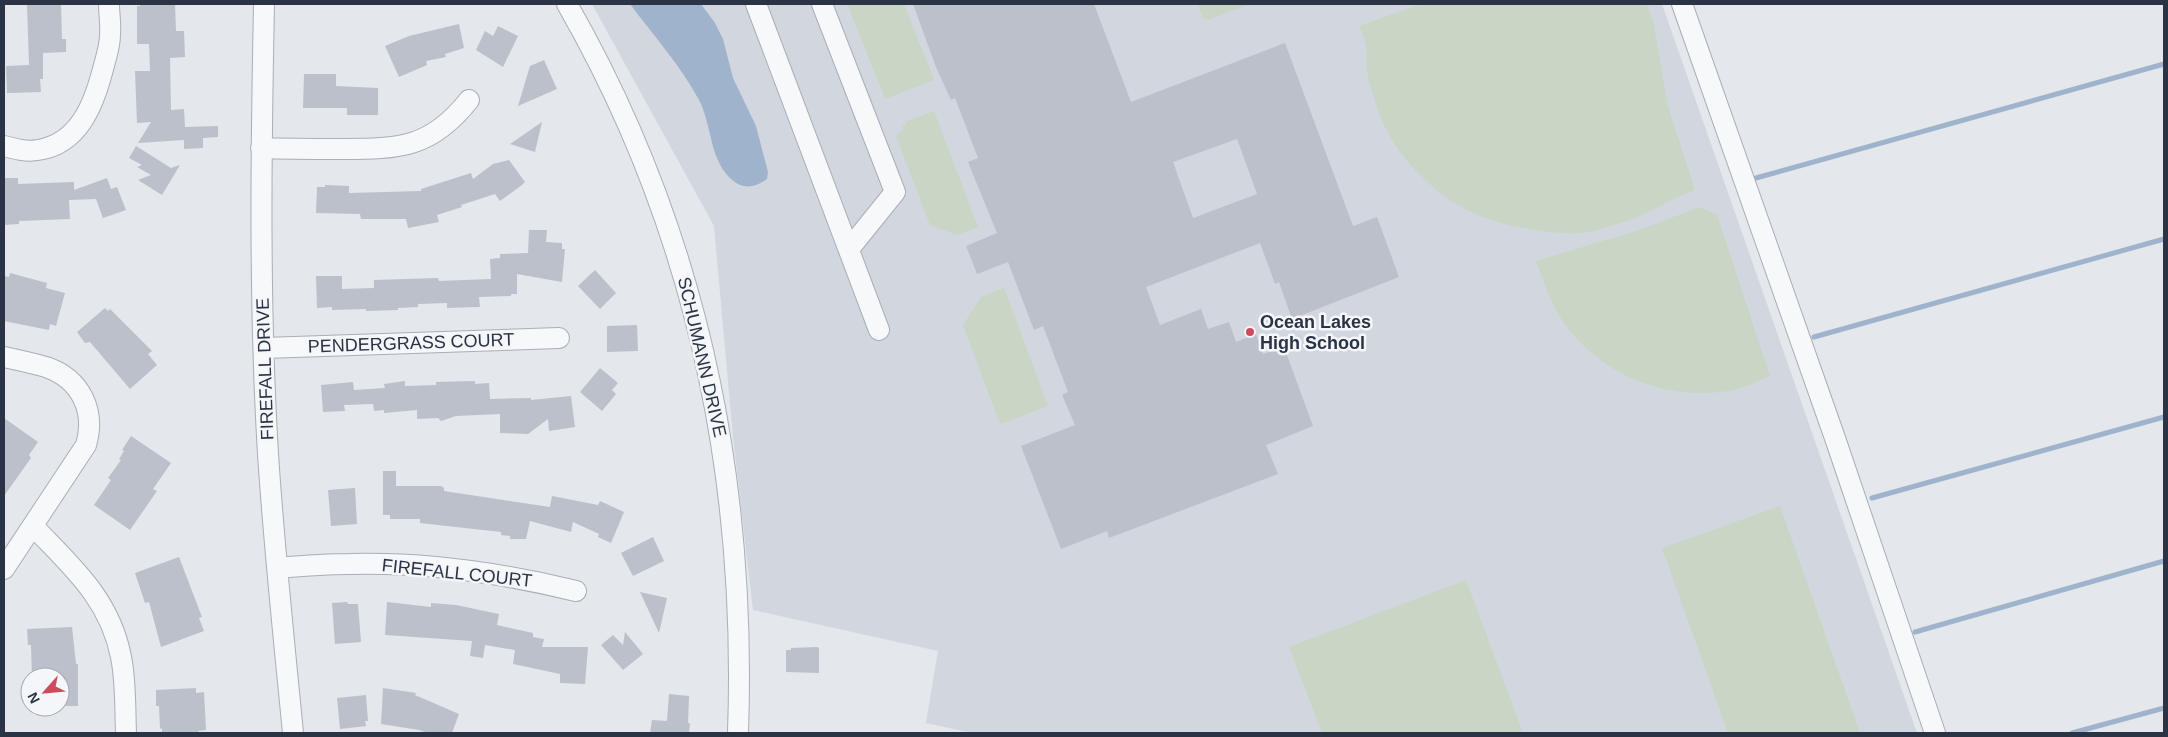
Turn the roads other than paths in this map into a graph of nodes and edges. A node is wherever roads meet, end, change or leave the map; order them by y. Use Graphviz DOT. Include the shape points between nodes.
graph roads {
  1 [pos="109,4"];
  2 [pos="264,4"];
  3 [pos="567,4"];
  4 [pos="756,4"];
  5 [pos="822,4"];
  6 [pos="1682,4"];
  7 [pos="469,100"];
  8 [pos="4,146"];
  9 [pos="261,148"];
  10 [pos="849,249"];
  11 [pos="879,330"];
  12 [pos="559,338"];
  13 [pos="264,348"];
  14 [pos="4,357"];
  15 [pos="33,526"];
  16 [pos="277,568"];
  17 [pos="4,569"];
  18 [pos="576,591"];
  19 [pos="126,733"];
  20 [pos="293,733"];
  21 [pos="738,733"];
  22 [pos="1935,733"];
  1 -- 8 [label="street" via="107,54 90,109 82,123 54,145 30,150"];
  2 -- 9 [label="street, FIREFALL DRIVE"];
  3 -- 21 [label="street, SCHUMANN DRIVE" via="607,78 656,192 701,339 722,443 733,534 739,656"];
  4 -- 10 [label="street"];
  5 -- 10 [label="street" via="895,192"];
  6 -- 22 [label="street"];
  7 -- 9 [label="street" via="442,128 408,145 376,149"];
  9 -- 13 [label="street, FIREFALL DRIVE"];
  10 -- 11 [label="street"];
  12 -- 13 [label="street, PENDERGRASS COURT"];
  13 -- 16 [label="street, FIREFALL DRIVE"];
  14 -- 15 [label="street" via="47,368 60,375 78,390 90,416 86,445"];
  15 -- 17 [label="street"];
  15 -- 19 [label="street" via="89,584 116,634 122,659"];
  16 -- 18 [label="street, FIREFALL COURT" via="348,564 435,567 534,581"];
  16 -- 20 [label="street, FIREFALL DRIVE"];
}
